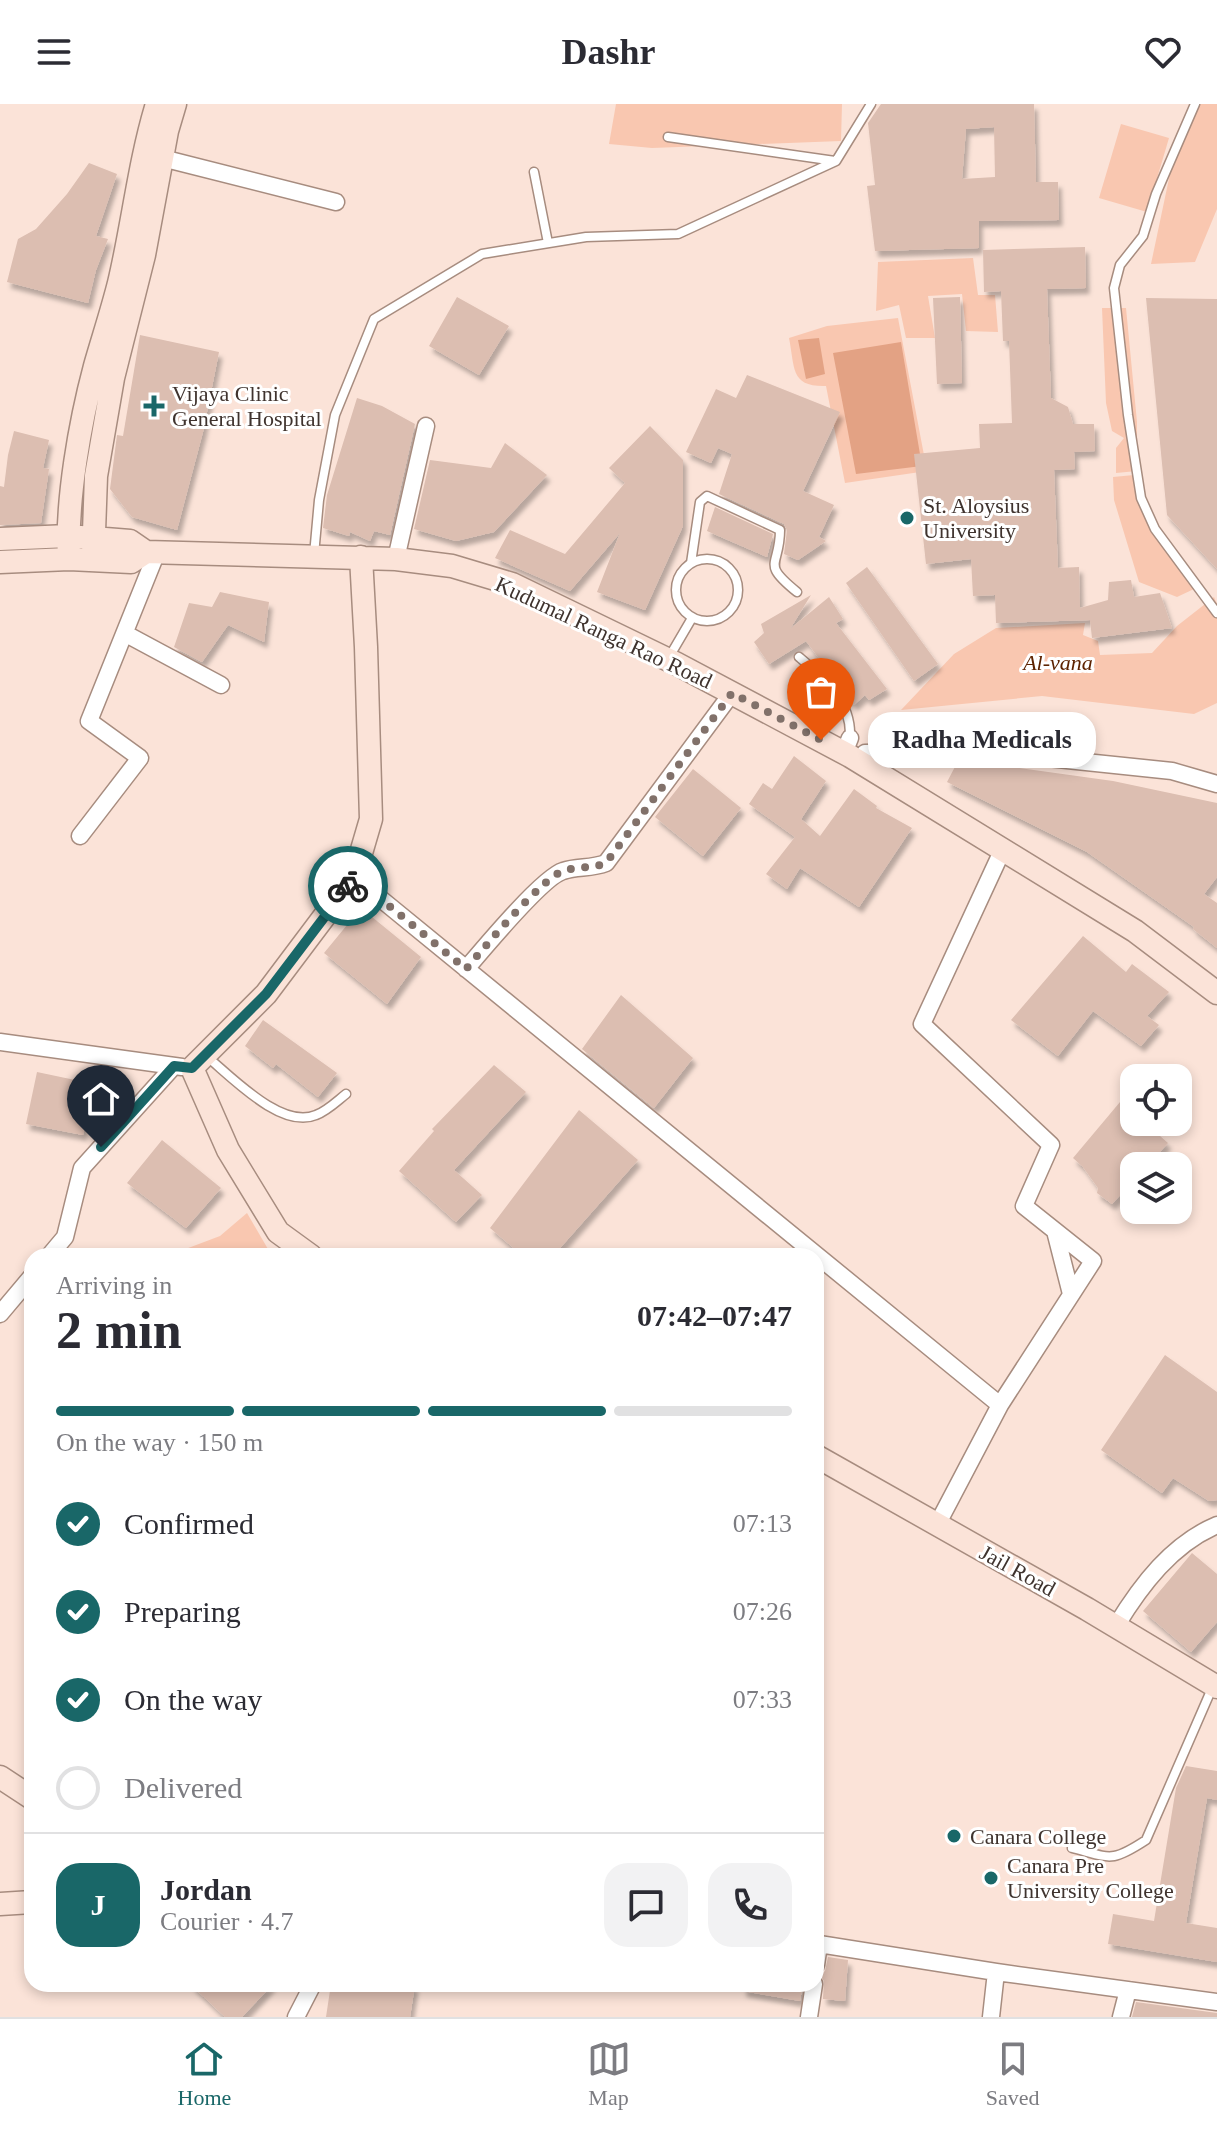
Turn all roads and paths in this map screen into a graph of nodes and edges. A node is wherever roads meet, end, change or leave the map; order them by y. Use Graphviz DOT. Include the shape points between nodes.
graph roads {
  1 [pos="157,104"];
  2 [pos="175,104"];
  3 [pos="871,104"];
  4 [pos="1195,104"];
  5 [pos="668,137"];
  6 [pos="162,158"];
  7 [pos="836,161"];
  8 [pos="534,172"];
  9 [pos="336,202"];
  10 [pos="548,243"];
  11 [pos="426,426"];
  12 [pos="0,539"];
  13 [pos="68,547"];
  14 [pos="93,549"];
  15 [pos="314,555"];
  16 [pos="145,556"];
  17 [pos="361,557"];
  18 [pos="396,559"];
  19 [pos="0,562"];
  20 [pos="691,563"];
  21 [pos="797,592"];
  22 [pos="1217,613"];
  23 [pos="692,618"];
  24 [pos="126,634"];
  25 [pos="799,657"];
  26 [pos="667,659"];
  27 [pos="221,685"];
  28 [pos="732,693"];
  29 [pos="851,751"];
  30 [pos="1217,784"];
  31 [pos="80,836"];
  32 [pos="1003,849"];
  33 [pos="354,877"];
  34 [pos="466,969"];
  35 [pos="1217,993"];
  36 [pos="0,1042"];
  37 [pos="190,1063"];
  38 [pos="346,1094"];
  39 [pos="1055,1231"];
  40 [pos="278,1232"];
  41 [pos="56,1248"];
  42 [pos="285,1248"];
  43 [pos="300,1248"];
  44 [pos="808,1248"];
  45 [pos="824,1261"];
  46 [pos="24,1286"];
  47 [pos="1071,1294"];
  48 [pos="0,1314"];
  49 [pos="1000,1405"];
  50 [pos="824,1461"];
  51 [pos="937,1525"];
  52 [pos="1209,1531"];
  53 [pos="1116,1626"];
  54 [pos="1215,1686"];
  55 [pos="0,1777"];
  56 [pos="24,1793"];
  57 [pos="1072,1848"];
  58 [pos="24,1902"];
  59 [pos="0,1904"];
  60 [pos="824,1945"];
  61 [pos="996,1972"];
  62 [pos="1128,1990"];
  63 [pos="309,1992"];
  64 [pos="813,1992"];
  65 [pos="1217,2002"];
  66 [pos="296,2017"];
  67 [pos="809,2017"];
  68 [pos="991,2017"];
  69 [pos="1121,2017"];
  1 -- 13 [label="main road" via="119,283 94,370"];
  2 -- 6 [label="main road"];
  3 -- 7 [label="lane"];
  4 -- 22 [label="lane" via="1143,236 1120,265 1114,288 1141,498 1155,529"];
  5 -- 7 [label="lane"];
  6 -- 9 [label="street"];
  6 -- 14 [label="main road" via="113,378 96,476"];
  7 -- 10 [label="lane" via="678,234"];
  8 -- 10 [label="lane"];
  10 -- 15 [label="lane" via="482,254 374,319 335,415"];
  11 -- 18 [label="street"];
  12 -- 13 [label="main road"];
  13 -- 14 [label="main road, Kudumal Ranga Rao Road"];
  13 -- 19 [label="main road" via="29,560"];
  14 -- 16 [label="main road, Kudumal Ranga Rao Road" via="130,541"];
  15 -- 16 [label="main road, Kudumal Ranga Rao Road"];
  15 -- 17 [label="main road, Kudumal Ranga Rao Road"];
  16 -- 24 [label="street"];
  17 -- 18 [label="main road, Kudumal Ranga Rao Road"];
  17 -- 33 [label="main road" via="371,819"];
  18 -- 26 [label="main road, Kudumal Ranga Rao Road" via="452,566 512,584"];
  20 -- 21 [label="lane" via="700,502 707,496 780,530 773,565"];
  20 -- 23 [label="lane" via="682,571 676,591"];
  20 -- 23 [label="lane" via="722,562 739,587 735,606 721,619"];
  23 -- 26 [label="lane"];
  24 -- 27 [label="street"];
  24 -- 31 [label="street" via="89,721 140,758"];
  25 -- 29 [label="lane" via="843,702 851,724"];
  26 -- 28 [label="main road, Kudumal Ranga Rao Road"];
  28 -- 29 [label="main road, Kudumal Ranga Rao Road"];
  28 -- 34 [label="street" via="606,863 560,871"];
  29 -- 30 [label="street" via="971,750 1172,771"];
  29 -- 32 [label="main road, Kudumal Ranga Rao Road"];
  32 -- 35 [label="main road, Kudumal Ranga Rao Road" via="1135,931"];
  32 -- 39 [label="street" via="922,1024 1051,1145 1024,1206"];
  33 -- 34 [label="street"];
  33 -- 37 [label="main road" via="266,994"];
  34 -- 44 [label="street"];
  36 -- 37 [label="street"];
  37 -- 38 [label="lane" via="292,1118 314,1116"];
  37 -- 40 [label="main road" via="228,1150"];
  37 -- 41 [label="street" via="82,1168 65,1237"];
  39 -- 47 [label="street"];
  39 -- 47 [label="street" via="1093,1261"];
  40 -- 42 [label="main road"];
  40 -- 43 [label="main road"];
  45 -- 49 [label="street"];
  46 -- 48 [label="street"];
  47 -- 49 [label="street"];
  49 -- 51 [label="street"];
  50 -- 51 [label="main road, Jail Road"];
  51 -- 53 [label="main road, Jail Road"];
  52 -- 53 [label="street" via="1159,1567"];
  53 -- 54 [label="main road, Jail Road"];
  54 -- 57 [label="lane" via="1146,1840 1125,1855 1111,1857"];
  55 -- 56 [label="main road"];
  58 -- 59 [label="main road"];
  60 -- 61 [label="street"];
  61 -- 62 [label="street"];
  61 -- 68 [label="street"];
  62 -- 65 [label="street"];
  62 -- 69 [label="street"];
  63 -- 66 [label="street"];
  64 -- 67 [label="street"];
}
